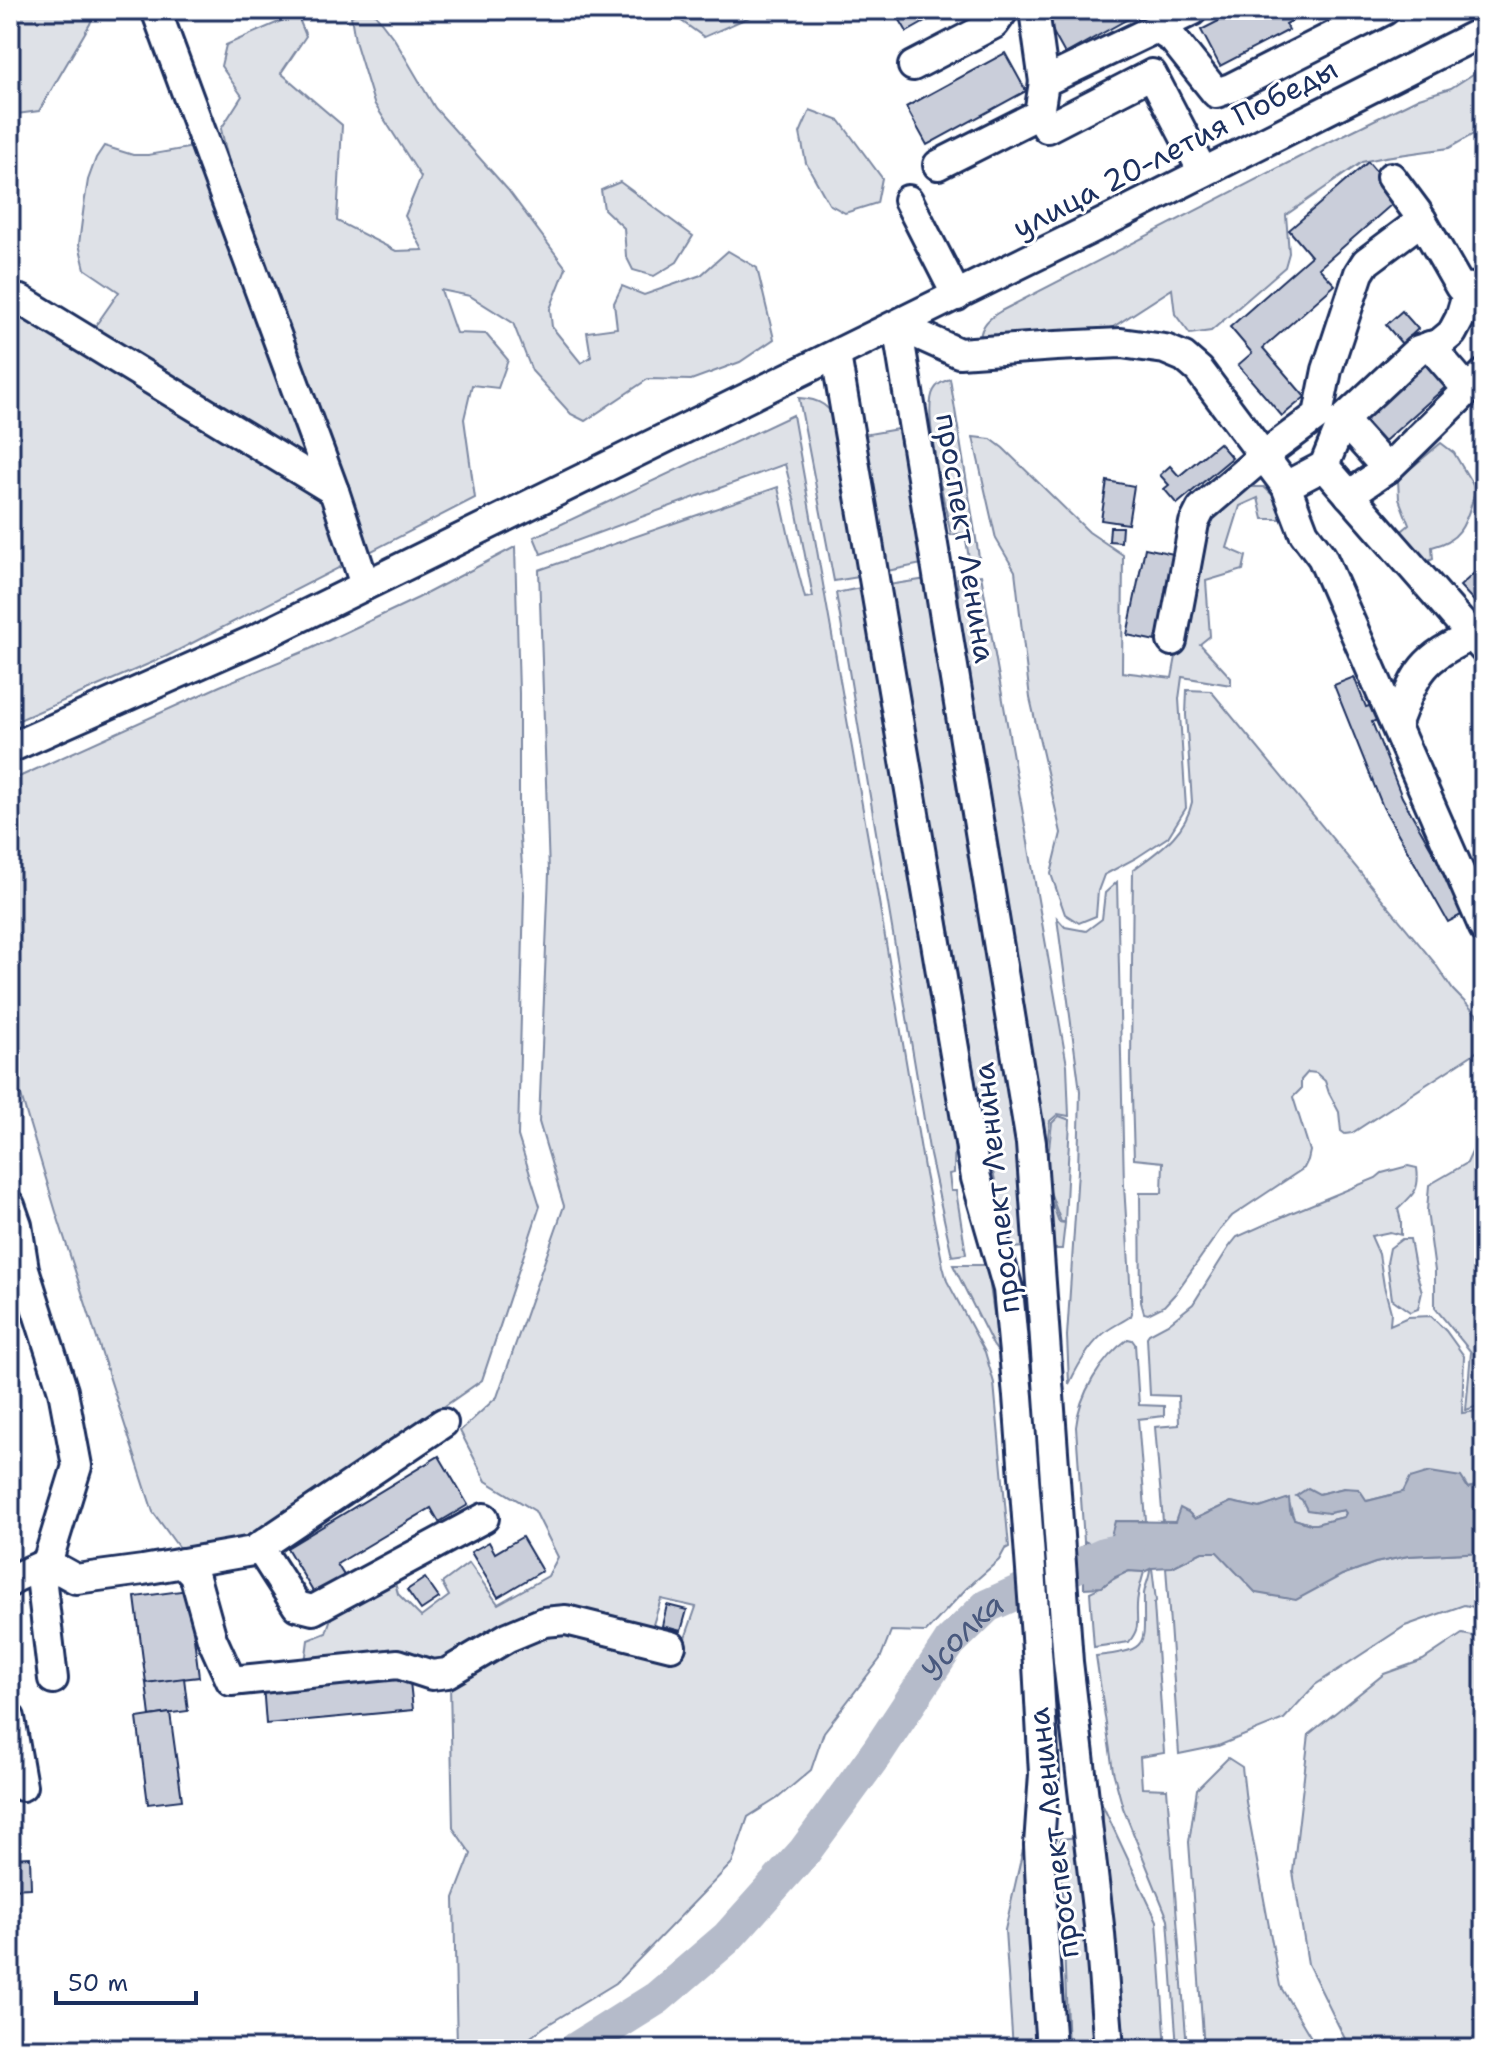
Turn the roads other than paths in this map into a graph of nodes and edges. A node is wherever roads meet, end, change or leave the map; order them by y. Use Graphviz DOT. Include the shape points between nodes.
graph roads {
  1 [pos="156,10"];
  2 [pos="1004,10"];
  3 [pos="1034,10"];
  4 [pos="1385,10"];
  5 [pos="1479,10"];
  6 [pos="1192,11"];
  7 [pos="1484,21"];
  8 [pos="1157,29"];
  9 [pos="1484,31"];
  10 [pos="913,66"];
  11 [pos="1044,82"];
  12 [pos="1216,93"];
  13 [pos="1039,114"];
  14 [pos="1172,114"];
  15 [pos="938,165"];
  16 [pos="1203,172"];
  17 [pos="1391,177"];
  18 [pos="908,200"];
  19 [pos="1422,220"];
  20 [pos="1477,289"];
  21 [pos="957,296"];
  22 [pos="21,300"];
  23 [pos="897,325"];
  24 [pos="1430,346"];
  25 [pos="836,355"];
  26 [pos="1476,382"];
  27 [pos="1332,424"];
  28 [pos="1263,456"];
  29 [pos="1324,466"];
  30 [pos="1387,469"];
  31 [pos="1286,486"];
  32 [pos="334,491"];
  33 [pos="1349,495"];
  34 [pos="365,585"];
  35 [pos="1172,641"];
  36 [pos="1478,642"];
  37 [pos="1396,725"];
  38 [pos="10,748"];
  39 [pos="1484,928"];
  40 [pos="10,1205"];
  41 [pos="443,1423"];
  42 [pos="484,1518"];
  43 [pos="259,1547"];
  44 [pos="47,1563"];
  45 [pos="183,1563"];
  46 [pos="10,1582"];
  47 [pos="671,1646"];
  48 [pos="53,1679"];
  49 [pos="10,1718"];
  50 [pos="22,1786"];
  51 [pos="1051,2049"];
  52 [pos="1109,2049"];
  1 -- 32 [label="street"];
  2 -- 10 [label="street" via="994,24"];
  3 -- 11 [label="street"];
  4 -- 12 [label="street"];
  5 -- 7 [label="street"];
  6 -- 8 [label="street"];
  8 -- 11 [label="street"];
  8 -- 12 [label="street" via="1173,39"];
  9 -- 16 [label="street, улица 20-летия Победы"];
  11 -- 13 [label="street"];
  12 -- 14 [label="street"];
  13 -- 14 [label="street" via="1047,128 1152,74"];
  13 -- 15 [label="street"];
  14 -- 16 [label="street"];
  16 -- 21 [label="street, улица 20-летия Победы"];
  17 -- 19 [label="street"];
  18 -- 21 [label="street"];
  19 -- 20 [label="street" via="1460,287"];
  19 -- 27 [label="street" via="1359,273 1327,370"];
  20 -- 24 [label="street" via="1452,333"];
  21 -- 23 [label="street, улица 20-летия Победы"];
  22 -- 32 [label="street"];
  23 -- 25 [label="street, улица 20-летия Победы"];
  23 -- 28 [label="street" via="959,353 1121,343 1165,349 1199,370"];
  23 -- 52 [label="street, проспект Ленина" via="1031,1143 1068,1662"];
  24 -- 26 [label="street"];
  24 -- 27 [label="street" via="1418,350"];
  25 -- 34 [label="street, улица 20-летия Победы"];
  25 -- 51 [label="street, проспект Ленина" via="976,1178 1008,1289 1038,1664 1044,1774 1039,1845"];
  26 -- 30 [label="street"];
  27 -- 28 [label="street"];
  27 -- 29 [label="street"];
  27 -- 30 [label="street"];
  28 -- 31 [label="street"];
  28 -- 35 [label="street" via="1201,509 1194,523"];
  29 -- 31 [label="street"];
  29 -- 33 [label="street"];
  30 -- 33 [label="street"];
  31 -- 37 [label="street"];
  32 -- 34 [label="street"];
  33 -- 36 [label="street"];
  34 -- 38 [label="street, улица 20-летия Победы"];
  36 -- 37 [label="street" via="1445,647 1425,665"];
  37 -- 39 [label="street"];
  40 -- 44 [label="street" via="24,1269 63,1391 77,1466"];
  41 -- 43 [label="street"];
  42 -- 43 [label="street" via="313,1610 297,1606"];
  43 -- 45 [label="street"];
  44 -- 45 [label="street" via="76,1579"];
  44 -- 46 [label="street"];
  44 -- 48 [label="street" via="42,1585"];
  45 -- 47 [label="street" via="194,1574 212,1639 231,1681 398,1664 432,1675 447,1673 508,1637 544,1622 566,1620"];
  49 -- 50 [label="street"];
}
